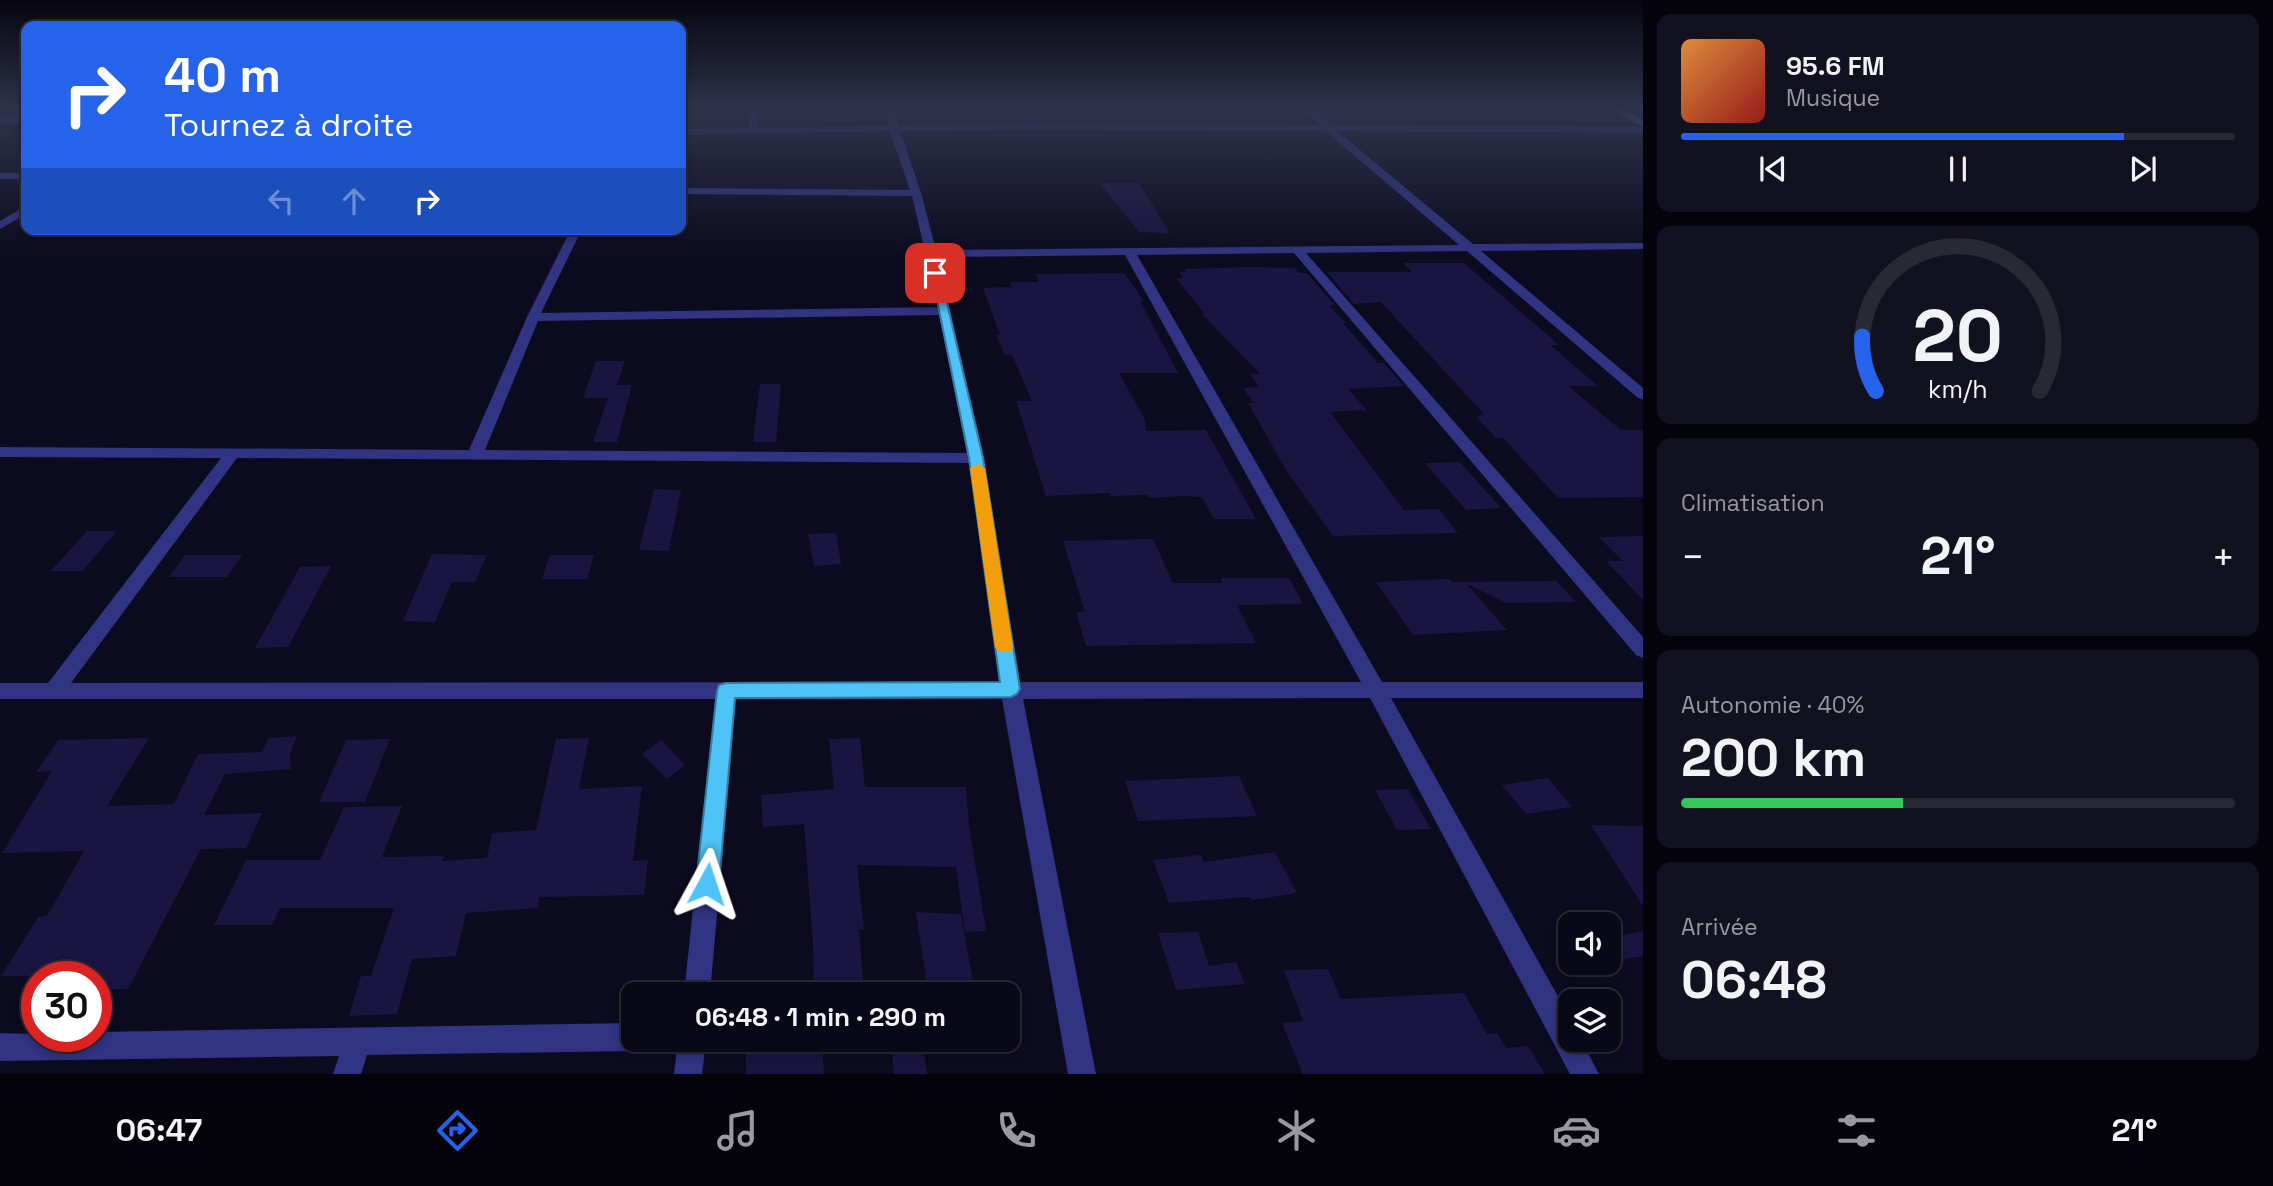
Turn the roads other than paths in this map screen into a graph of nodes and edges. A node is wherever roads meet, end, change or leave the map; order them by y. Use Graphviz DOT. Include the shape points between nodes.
graph roads {
  1 [pos="904,158"];
  2 [pos="1364,158"];
  3 [pos="0,176"];
  4 [pos="21,176"];
  5 [pos="686,191"];
  6 [pos="916,193"];
  7 [pos="21,212"];
  8 [pos="0,226"];
  9 [pos="574,235"];
  10 [pos="1643,246"];
  11 [pos="1470,247"];
  12 [pos="1297,250"];
  13 [pos="1130,253"];
  14 [pos="930,254"];
  15 [pos="945,311"];
  16 [pos="533,317"];
  17 [pos="1643,395"];
  18 [pos="0,452"];
  19 [pos="233,453"];
  20 [pos="475,455"];
  21 [pos="976,458"];
  22 [pos="1643,650"];
  23 [pos="1011,689"];
  24 [pos="1376,690"];
  25 [pos="1643,690"];
  26 [pos="0,691"];
  27 [pos="53,691"];
  28 [pos="726,691"];
  29 [pos="697,982"];
  30 [pos="621,1037"];
  31 [pos="358,1041"];
  32 [pos="0,1047"];
  33 [pos="691,1052"];
  34 [pos="346,1074"];
  35 [pos="688,1074"];
  36 [pos="1082,1074"];
  37 [pos="1585,1074"];
  1 -- 6 [label="street"];
  2 -- 11 [label="street"];
  3 -- 4 [label="street"];
  5 -- 6 [label="street"];
  6 -- 14 [label="street"];
  7 -- 8 [label="street"];
  9 -- 16 [label="street"];
  10 -- 11 [label="street"];
  11 -- 12 [label="street"];
  11 -- 17 [label="street"];
  12 -- 13 [label="street"];
  12 -- 22 [label="street"];
  13 -- 14 [label="street"];
  13 -- 24 [label="street"];
  14 -- 15 [label="street"];
  15 -- 16 [label="street"];
  15 -- 21 [label="street"];
  16 -- 20 [label="street"];
  18 -- 19 [label="street"];
  19 -- 20 [label="street"];
  19 -- 27 [label="street"];
  20 -- 21 [label="street"];
  21 -- 23 [label="street"];
  23 -- 24 [label="street"];
  23 -- 28 [label="street"];
  23 -- 36 [label="street"];
  24 -- 25 [label="street"];
  24 -- 37 [label="street"];
  26 -- 27 [label="street"];
  27 -- 28 [label="street"];
  28 -- 29 [label="street"];
  30 -- 31 [label="street"];
  31 -- 32 [label="street"];
  31 -- 34 [label="street"];
  33 -- 35 [label="street"];
}
